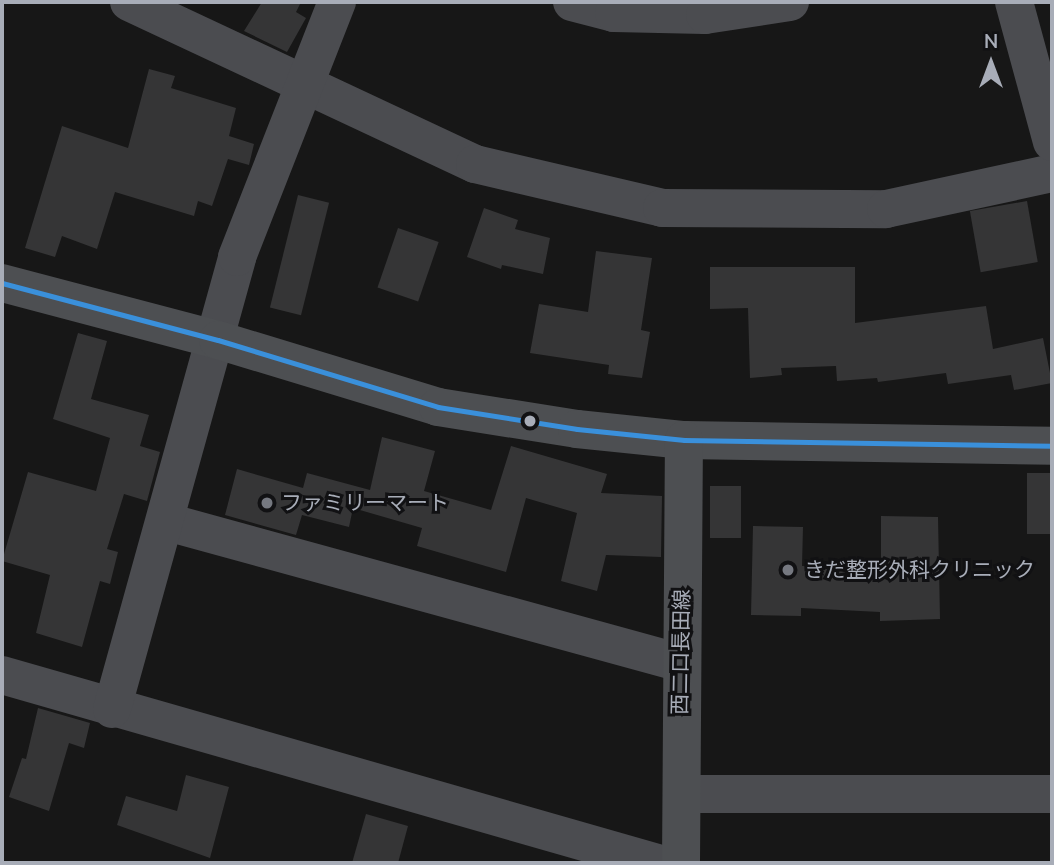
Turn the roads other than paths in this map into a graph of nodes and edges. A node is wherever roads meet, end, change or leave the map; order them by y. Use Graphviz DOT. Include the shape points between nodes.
graph roads {
  1 [pos="129,2"];
  2 [pos="337,2"];
  3 [pos="572,2"];
  4 [pos="790,2"];
  5 [pos="1014,2"];
  6 [pos="303,80"];
  7 [pos="1052,142"];
  8 [pos="1052,173"];
  9 [pos="2,283"];
  10 [pos="218,340"];
  11 [pos="684,440"];
  12 [pos="1052,446"];
  13 [pos="167,522"];
  14 [pos="681,663"];
  15 [pos="2,675"];
  16 [pos="113,709"];
  17 [pos="683,794"];
  18 [pos="1052,794"];
  19 [pos="657,863"];
  20 [pos="681,863"];
  1 -- 6 [label="street"];
  2 -- 6 [label="street"];
  3 -- 4 [label="street" via="614,13 705,15"];
  5 -- 7 [label="street"];
  6 -- 8 [label="street" via="475,164 662,208 886,209"];
  6 -- 10 [label="street" via="237,257"];
  9 -- 10 [label="main road"];
  10 -- 11 [label="main road" via="438,407"];
  10 -- 13 [label="street"];
  11 -- 12 [label="main road"];
  11 -- 14 [label="main road, 西二口長田線"];
  13 -- 14 [label="street"];
  13 -- 16 [label="street"];
  14 -- 17 [label="main road, 西二口長田線"];
  15 -- 16 [label="street"];
  16 -- 19 [label="street"];
  17 -- 18 [label="street"];
  17 -- 20 [label="main road, 西二口長田線"];
}
